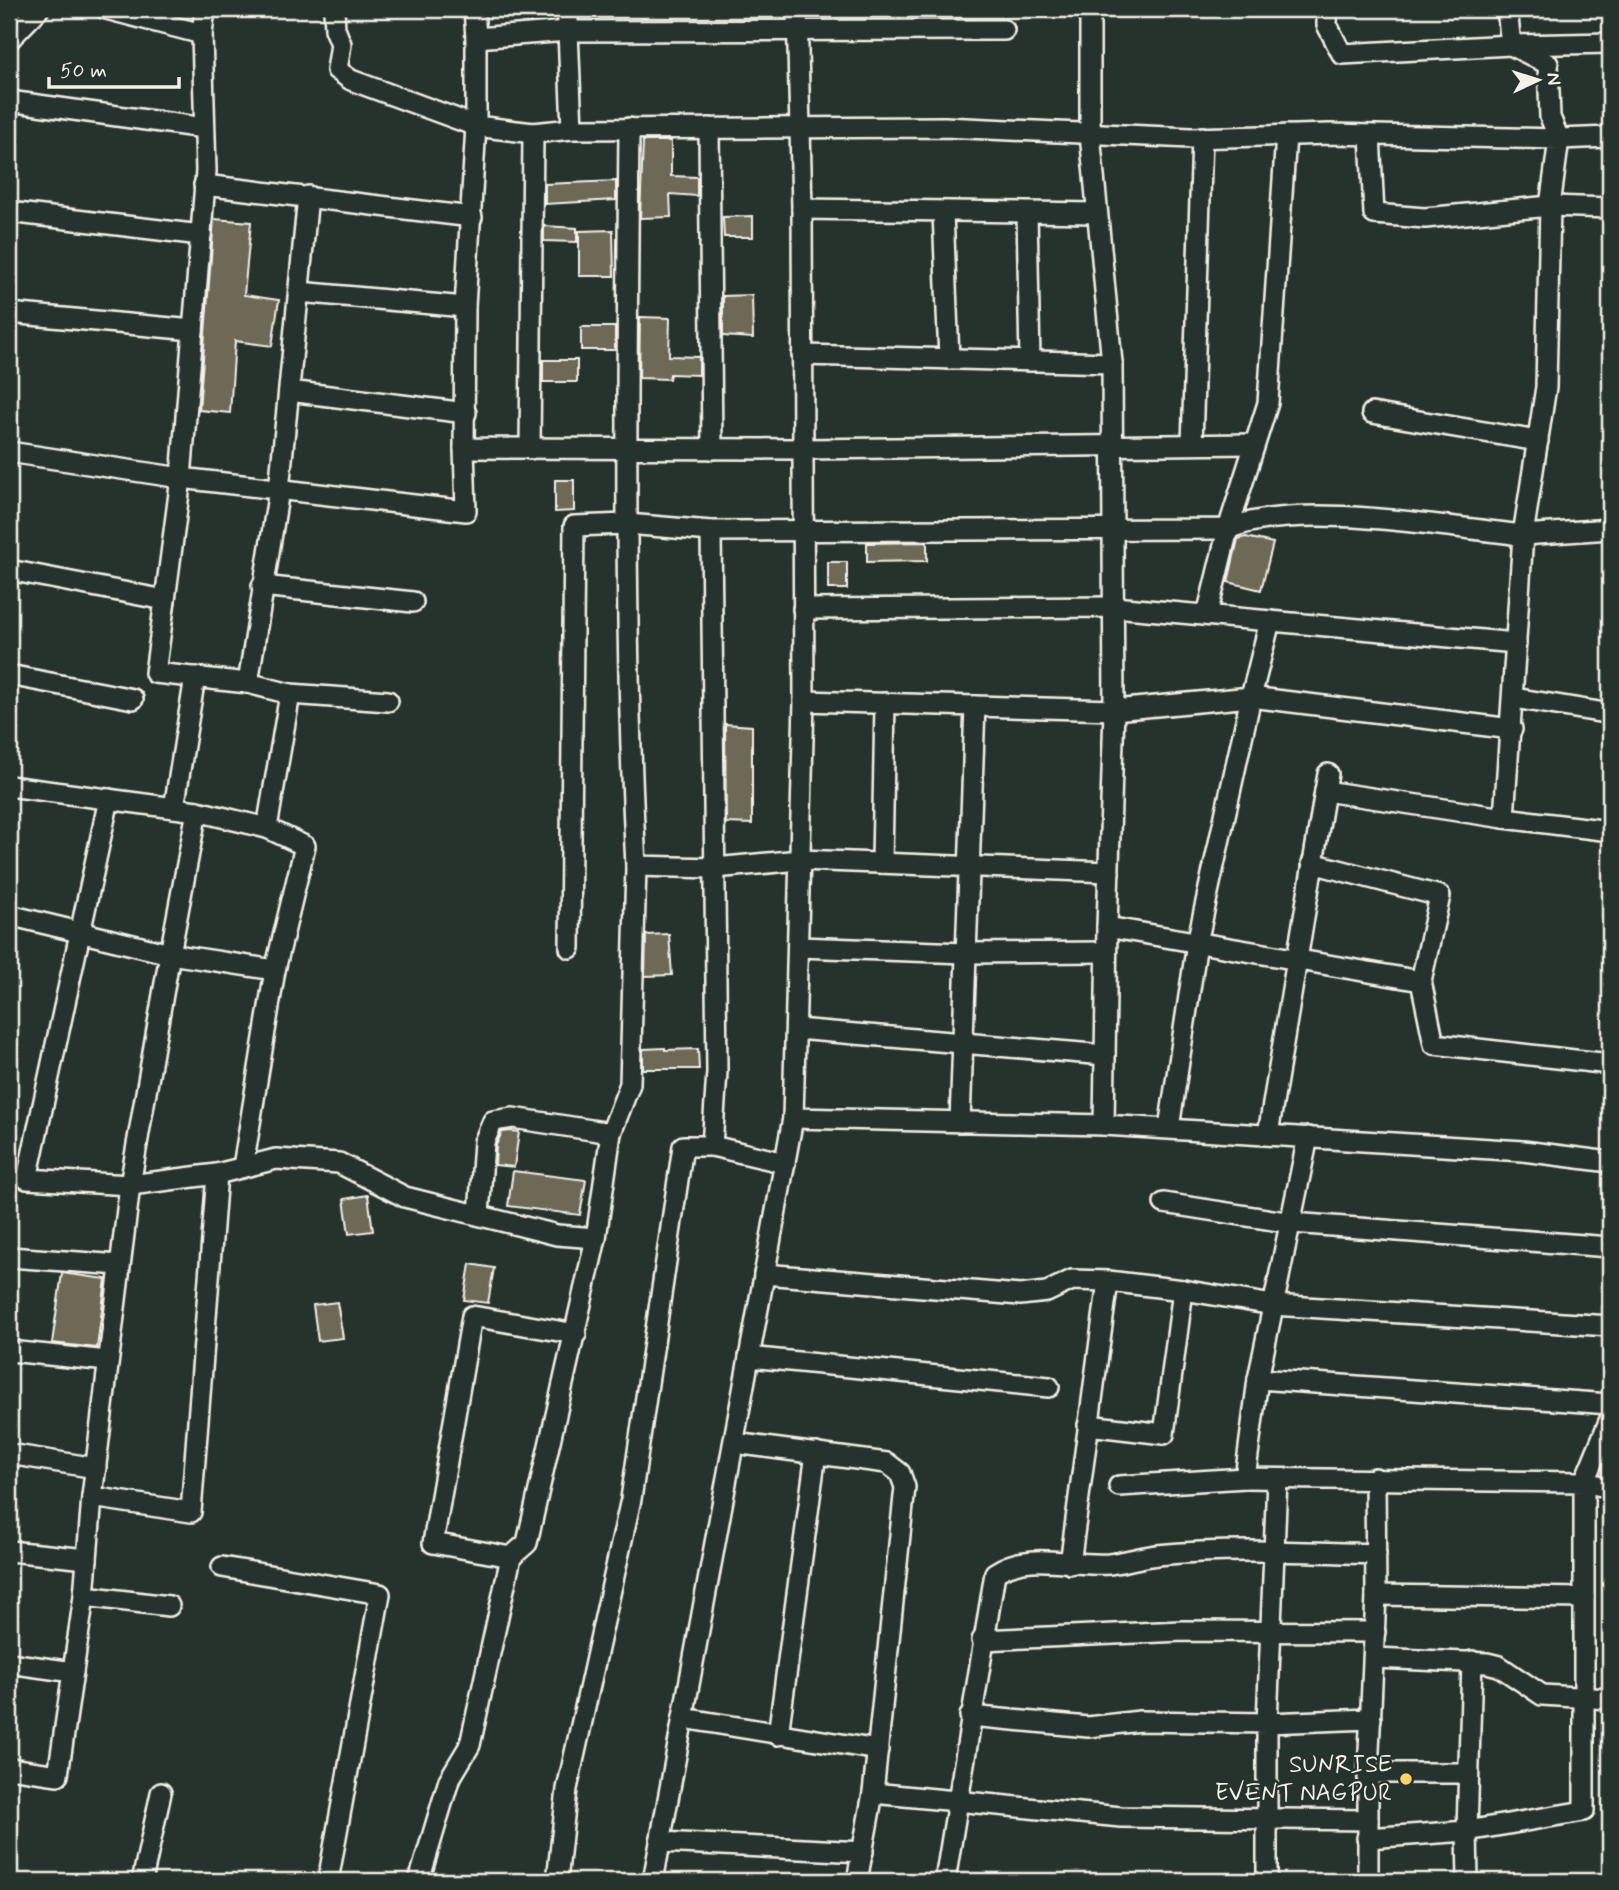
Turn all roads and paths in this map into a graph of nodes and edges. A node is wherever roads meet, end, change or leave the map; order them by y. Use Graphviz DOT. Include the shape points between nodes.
graph roads {
  1 [pos="39,9"];
  2 [pos="106,9"];
  3 [pos="205,9"];
  4 [pos="334,9"];
  5 [pos="474,9"];
  6 [pos="568,9"];
  7 [pos="797,9"];
  8 [pos="1090,9"];
  9 [pos="1327,9"];
  10 [pos="1507,9"];
  11 [pos="797,29"];
  12 [pos="1003,30"];
  13 [pos="568,31"];
  14 [pos="202,34"];
  15 [pos="476,38"];
  16 [pos="9,40"];
  17 [pos="1610,43"];
  18 [pos="1511,45"];
  19 [pos="9,101"];
  20 [pos="475,125"];
  21 [pos="801,127"];
  22 [pos="204,128"];
  23 [pos="629,128"];
  24 [pos="709,128"];
  25 [pos="572,129"];
  26 [pos="533,133"];
  27 [pos="1090,134"];
  28 [pos="1286,135"];
  29 [pos="1370,135"];
  30 [pos="1202,137"];
  31 [pos="1610,137"];
  32 [pos="1559,139"];
  33 [pos="204,186"];
  34 [pos="307,196"];
  35 [pos="1550,206"];
  36 [pos="1610,208"];
  37 [pos="802,209"];
  38 [pos="9,212"];
  39 [pos="943,212"];
  40 [pos="1027,213"];
  41 [pos="1097,213"];
  42 [pos="472,217"];
  43 [pos="201,234"];
  44 [pos="299,292"];
  45 [pos="464,307"];
  46 [pos="9,313"];
  47 [pos="193,330"];
  48 [pos="802,355"];
  49 [pos="949,359"];
  50 [pos="1030,361"];
  51 [pos="1112,363"];
  52 [pos="289,391"];
  53 [pos="466,413"];
  54 [pos="1372,413"];
  55 [pos="1538,441"];
  56 [pos="1192,444"];
  57 [pos="1253,444"];
  58 [pos="464,447"];
  59 [pos="1112,447"];
  60 [pos="530,449"];
  61 [pos="626,449"];
  62 [pos="712,449"];
  63 [pos="803,449"];
  64 [pos="9,452"];
  65 [pos="181,478"];
  66 [pos="279,490"];
  67 [pos="626,524"];
  68 [pos="1228,529"];
  69 [pos="1610,529"];
  70 [pos="803,530"];
  71 [pos="711,531"];
  72 [pos="1113,531"];
  73 [pos="1522,535"];
  74 [pos="9,570"];
  75 [pos="262,586"];
  76 [pos="165,600"];
  77 [pos="413,602"];
  78 [pos="1114,607"];
  79 [pos="803,609"];
  80 [pos="1207,615"];
  81 [pos="1270,621"];
  82 [pos="1516,643"];
  83 [pos="9,676"];
  84 [pos="195,677"];
  85 [pos="248,683"];
  86 [pos="290,694"];
  87 [pos="1251,697"];
  88 [pos="1514,698"];
  89 [pos="133,699"];
  90 [pos="388,701"];
  91 [pos="804,701"];
  92 [pos="885,703"];
  93 [pos="975,706"];
  94 [pos="1114,709"];
  95 [pos="1605,713"];
  96 [pos="1512,729"];
  97 [pos="9,786"];
  98 [pos="109,799"];
  99 [pos="174,808"];
  100 [pos="197,811"];
  101 [pos="1504,818"];
  102 [pos="267,828"];
  103 [pos="1610,831"];
  104 [pos="800,860"];
  105 [pos="883,863"];
  106 [pos="1312,863"];
  107 [pos="636,866"];
  108 [pos="969,867"];
  109 [pos="715,868"];
  110 [pos="1109,872"];
  111 [pos="9,915"];
  112 [pos="1107,927"];
  113 [pos="79,933"];
  114 [pos="1197,943"];
  115 [pos="798,947"];
  116 [pos="570,948"];
  117 [pos="1106,952"];
  118 [pos="966,953"];
  119 [pos="170,954"];
  120 [pos="1296,960"];
  121 [pos="275,970"];
  122 [pos="1421,981"];
  123 [pos="796,1029"];
  124 [pos="963,1043"];
  125 [pos="1105,1055"];
  126 [pos="1610,1064"];
  127 [pos="793,1118"];
  128 [pos="960,1122"];
  129 [pos="1104,1125"];
  130 [pos="1168,1128"];
  131 [pos="611,1133"];
  132 [pos="1268,1134"];
  133 [pos="1308,1137"];
  134 [pos="712,1146"];
  135 [pos="1610,1162"];
  136 [pos="785,1163"];
  137 [pos="243,1167"];
  138 [pos="217,1174"];
  139 [pos="18,1178"];
  140 [pos="130,1185"];
  141 [pos="1164,1203"];
  142 [pos="479,1215"];
  143 [pos="1292,1223"];
  144 [pos="596,1238"];
  145 [pos="1610,1247"];
  146 [pos="9,1257"];
  147 [pos="120,1265"];
  148 [pos="764,1275"];
  149 [pos="1108,1281"];
  150 [pos="1183,1290"];
  151 [pos="1273,1305"];
  152 [pos="1610,1326"];
  153 [pos="576,1334"];
  154 [pos="9,1352"];
  155 [pos="749,1357"];
  156 [pos="108,1361"];
  157 [pos="1258,1379"];
  158 [pos="1049,1387"];
  159 [pos="1610,1404"];
  160 [pos="1610,1419"];
  161 [pos="1088,1425"];
  162 [pos="734,1443"];
  163 [pos="816,1453"];
  164 [pos="9,1454"];
  165 [pos="96,1468"];
  166 [pos="1245,1478"];
  167 [pos="1375,1478"];
  168 [pos="1278,1479"];
  169 [pos="1584,1482"];
  170 [pos="1119,1486"];
  171 [pos="1610,1488"];
  172 [pos="92,1497"];
  173 [pos="9,1551"];
  174 [pos="1272,1552"];
  175 [pos="1376,1554"];
  176 [pos="510,1557"];
  177 [pos="87,1559"];
  178 [pos="1070,1564"];
  179 [pos="222,1567"];
  180 [pos="1376,1595"];
  181 [pos="84,1596"];
  182 [pos="1584,1598"];
  183 [pos="169,1606"];
  184 [pos="1271,1629"];
  185 [pos="1376,1632"];
  186 [pos="982,1640"];
  187 [pos="1375,1658"];
  188 [pos="1472,1661"];
  189 [pos="9,1663"];
  190 [pos="73,1672"];
  191 [pos="1584,1696"];
  192 [pos="1610,1699"];
  193 [pos="970,1716"];
  194 [pos="683,1718"];
  195 [pos="1371,1719"];
  196 [pos="1267,1723"];
  197 [pos="778,1735"];
  198 [pos="878,1749"];
  199 [pos="9,1768"];
  200 [pos="1368,1773"];
  201 [pos="1467,1773"];
  202 [pos="161,1793"];
  203 [pos="873,1793"];
  204 [pos="957,1803"];
  205 [pos="1267,1818"];
  206 [pos="1367,1829"];
  207 [pos="1467,1831"];
  208 [pos="660,1842"];
  209 [pos="863,1852"];
  210 [pos="142,1881"];
  211 [pos="328,1881"];
  212 [pos="419,1881"];
  213 [pos="557,1881"];
  214 [pos="653,1881"];
  215 [pos="857,1881"];
  216 [pos="945,1881"];
  217 [pos="1267,1881"];
  218 [pos="1368,1881"];
  219 [pos="1468,1881"];
  1 -- 16 [label="street"];
  2 -- 14 [label="street"];
  3 -- 14 [label="street"];
  4 -- 20 [label="street" via="341,44 337,70 351,80"];
  5 -- 15 [label="street"];
  6 -- 13 [label="street"];
  7 -- 11 [label="street"];
  8 -- 27 [label="street"];
  9 -- 18 [label="street" via="1327,25 1342,54"];
  10 -- 18 [label="street"];
  11 -- 12 [label="street"];
  11 -- 13 [label="street"];
  11 -- 21 [label="street"];
  13 -- 15 [label="street"];
  13 -- 25 [label="street"];
  14 -- 22 [label="street"];
  15 -- 20 [label="street"];
  17 -- 18 [label="street"];
  18 -- 32 [label="street" via="1548,64 1550,117"];
  19 -- 22 [label="street"];
  20 -- 26 [label="street"];
  20 -- 42 [label="street"];
  21 -- 24 [label="street"];
  21 -- 27 [label="street"];
  21 -- 37 [label="street"];
  22 -- 33 [label="street"];
  23 -- 24 [label="street"];
  23 -- 25 [label="street"];
  23 -- 61 [label="street"];
  24 -- 62 [label="street"];
  25 -- 26 [label="street"];
  26 -- 60 [label="street"];
  27 -- 30 [label="street"];
  27 -- 41 [label="street"];
  28 -- 29 [label="street"];
  28 -- 30 [label="street"];
  28 -- 57 [label="street" via="1268,402"];
  29 -- 32 [label="street"];
  29 -- 35 [label="street" via="1374,214 1425,218"];
  30 -- 56 [label="street"];
  31 -- 32 [label="street"];
  32 -- 35 [label="street"];
  33 -- 34 [label="street"];
  33 -- 43 [label="street"];
  34 -- 42 [label="street"];
  34 -- 44 [label="street"];
  35 -- 36 [label="street"];
  35 -- 55 [label="street" via="1546,387"];
  37 -- 39 [label="street"];
  37 -- 48 [label="street"];
  38 -- 43 [label="street"];
  39 -- 40 [label="street"];
  39 -- 49 [label="street"];
  40 -- 41 [label="street"];
  40 -- 50 [label="street"];
  41 -- 51 [label="street"];
  42 -- 45 [label="street"];
  43 -- 47 [label="street"];
  44 -- 45 [label="street"];
  44 -- 52 [label="street"];
  45 -- 53 [label="street"];
  46 -- 47 [label="street"];
  47 -- 65 [label="street"];
  48 -- 49 [label="street"];
  48 -- 63 [label="street"];
  49 -- 50 [label="street"];
  50 -- 51 [label="street"];
  51 -- 59 [label="street"];
  52 -- 53 [label="street"];
  52 -- 66 [label="street"];
  53 -- 58 [label="street"];
  54 -- 55 [label="street"];
  55 -- 73 [label="street"];
  56 -- 57 [label="street"];
  56 -- 59 [label="street"];
  57 -- 68 [label="street"];
  58 -- 60 [label="street"];
  58 -- 66 [label="street" via="466,511"];
  59 -- 63 [label="street"];
  59 -- 72 [label="street"];
  60 -- 61 [label="street"];
  61 -- 62 [label="street"];
  61 -- 67 [label="street"];
  62 -- 63 [label="street"];
  63 -- 70 [label="street"];
  64 -- 65 [label="street"];
  65 -- 66 [label="street"];
  65 -- 76 [label="street"];
  66 -- 75 [label="street"];
  67 -- 71 [label="street"];
  67 -- 107 [label="street" via="628,724"];
  67 -- 116 [label="street" via="574,526"];
  68 -- 72 [label="street"];
  68 -- 73 [label="street" via="1246,522 1317,516"];
  68 -- 80 [label="street"];
  69 -- 73 [label="street"];
  70 -- 71 [label="street"];
  70 -- 72 [label="street"];
  70 -- 79 [label="street"];
  71 -- 109 [label="street"];
  72 -- 78 [label="street"];
  73 -- 82 [label="street"];
  74 -- 76 [label="street"];
  75 -- 77 [label="street"];
  75 -- 85 [label="street"];
  76 -- 84 [label="street" via="155,673"];
  78 -- 79 [label="street"];
  78 -- 80 [label="street"];
  78 -- 94 [label="street"];
  79 -- 91 [label="street"];
  80 -- 81 [label="street"];
  81 -- 82 [label="street"];
  81 -- 87 [label="street"];
  82 -- 88 [label="street"];
  83 -- 89 [label="street"];
  84 -- 85 [label="street"];
  84 -- 99 [label="street"];
  85 -- 86 [label="street"];
  86 -- 90 [label="street"];
  86 -- 102 [label="street"];
  87 -- 94 [label="street"];
  87 -- 96 [label="street"];
  87 -- 114 [label="street"];
  88 -- 95 [label="street"];
  88 -- 96 [label="street"];
  91 -- 92 [label="street"];
  91 -- 104 [label="street"];
  92 -- 93 [label="street"];
  92 -- 105 [label="street"];
  93 -- 94 [label="street"];
  93 -- 108 [label="street"];
  94 -- 110 [label="street"];
  96 -- 101 [label="street"];
  97 -- 98 [label="street"];
  98 -- 99 [label="street"];
  98 -- 113 [label="street"];
  99 -- 100 [label="street"];
  100 -- 102 [label="street"];
  100 -- 119 [label="street"];
  101 -- 103 [label="street"];
  101 -- 106 [label="street" via="1326,782"];
  102 -- 121 [label="street" via="305,846"];
  104 -- 105 [label="street"];
  104 -- 109 [label="street"];
  104 -- 115 [label="street"];
  105 -- 108 [label="street"];
  106 -- 120 [label="street"];
  106 -- 122 [label="street" via="1440,897"];
  107 -- 109 [label="street"];
  107 -- 131 [label="street" via="630,1084"];
  108 -- 110 [label="street"];
  108 -- 118 [label="street"];
  109 -- 134 [label="street" via="717,1072"];
  110 -- 112 [label="street"];
  111 -- 113 [label="street"];
  112 -- 114 [label="street"];
  112 -- 117 [label="street"];
  113 -- 119 [label="street"];
  113 -- 139 [label="street"];
  114 -- 120 [label="street"];
  114 -- 130 [label="street"];
  115 -- 118 [label="street"];
  115 -- 123 [label="street"];
  117 -- 118 [label="street"];
  117 -- 125 [label="street"];
  118 -- 124 [label="street"];
  119 -- 121 [label="street"];
  119 -- 140 [label="street"];
  120 -- 122 [label="street"];
  120 -- 132 [label="street"];
  121 -- 137 [label="street"];
  122 -- 126 [label="street" via="1434,1045"];
  123 -- 124 [label="street"];
  123 -- 127 [label="street"];
  124 -- 125 [label="street"];
  124 -- 128 [label="street"];
  125 -- 129 [label="street"];
  127 -- 128 [label="street"];
  127 -- 136 [label="street"];
  128 -- 129 [label="street"];
  129 -- 130 [label="street"];
  130 -- 132 [label="street"];
  131 -- 142 [label="street" via="513,1118 492,1121 484,1142"];
  131 -- 144 [label="street"];
  132 -- 133 [label="street"];
  133 -- 135 [label="street" via="1522,1151"];
  133 -- 143 [label="street"];
  134 -- 136 [label="street"];
  134 -- 213 [label="street" via="683,1146 631,1499 567,1789"];
  136 -- 148 [label="street"];
  137 -- 138 [label="street"];
  137 -- 142 [label="street" via="276,1159 339,1163 405,1197"];
  138 -- 140 [label="street"];
  138 -- 172 [label="street" via="191,1512"];
  139 -- 140 [label="street"];
  140 -- 147 [label="street"];
  141 -- 143 [label="street"];
  142 -- 144 [label="street" via="557,1235"];
  143 -- 145 [label="street"];
  143 -- 151 [label="street"];
  144 -- 153 [label="street"];
  146 -- 147 [label="street"];
  147 -- 156 [label="street"];
  148 -- 149 [label="street" via="1020,1295 1048,1292 1072,1280"];
  148 -- 155 [label="street"];
  149 -- 150 [label="street"];
  149 -- 161 [label="street"];
  150 -- 151 [label="street"];
  150 -- 161 [label="street" via="1164,1434"];
  151 -- 152 [label="street"];
  151 -- 157 [label="street"];
  153 -- 176 [label="street" via="527,1544"];
  153 -- 176 [label="street" via="472,1316 433,1543"];
  154 -- 156 [label="street"];
  155 -- 158 [label="street"];
  155 -- 162 [label="street"];
  156 -- 165 [label="street"];
  157 -- 159 [label="street"];
  157 -- 166 [label="street"];
  160 -- 169 [label="street"];
  161 -- 178 [label="street"];
  162 -- 163 [label="street"];
  162 -- 194 [label="street"];
  163 -- 197 [label="street"];
  163 -- 198 [label="street" via="887,1463 900,1473 905,1487"];
  164 -- 165 [label="street"];
  165 -- 172 [label="street"];
  166 -- 168 [label="street"];
  166 -- 170 [label="street"];
  167 -- 168 [label="street"];
  167 -- 169 [label="street"];
  167 -- 175 [label="street"];
  168 -- 174 [label="street"];
  169 -- 171 [label="street"];
  169 -- 182 [label="street"];
  172 -- 177 [label="street"];
  173 -- 177 [label="street"];
  174 -- 175 [label="street"];
  174 -- 178 [label="street" via="1158,1555 1111,1564"];
  174 -- 184 [label="street"];
  175 -- 180 [label="street"];
  176 -- 212 [label="street" via="470,1745 449,1780"];
  177 -- 181 [label="street"];
  178 -- 186 [label="street" via="1012,1562 995,1573"];
  179 -- 211 [label="street" via="380,1594"];
  180 -- 182 [label="street"];
  180 -- 185 [label="street"];
  181 -- 183 [label="street"];
  181 -- 190 [label="street"];
  182 -- 191 [label="street"];
  184 -- 185 [label="street"];
  184 -- 186 [label="street"];
  184 -- 196 [label="street"];
  185 -- 187 [label="street"];
  186 -- 193 [label="street"];
  187 -- 188 [label="street"];
  187 -- 195 [label="street"];
  188 -- 191 [label="street" via="1499,1667 1542,1695"];
  188 -- 201 [label="street"];
  189 -- 190 [label="street"];
  190 -- 199 [label="street" via="58,1775"];
  191 -- 192 [label="street"];
  191 -- 207 [label="street" via="1584,1811"];
  193 -- 196 [label="street" via="1088,1727 1140,1721"];
  193 -- 204 [label="street"];
  194 -- 197 [label="street"];
  194 -- 208 [label="street"];
  195 -- 196 [label="street"];
  195 -- 200 [label="street"];
  196 -- 205 [label="street"];
  197 -- 198 [label="street"];
  198 -- 203 [label="street"];
  200 -- 201 [label="street"];
  200 -- 206 [label="street"];
  201 -- 207 [label="street"];
  202 -- 210 [label="street"];
  203 -- 204 [label="street"];
  203 -- 209 [label="street"];
  204 -- 205 [label="street" via="1121,1817"];
  204 -- 216 [label="street"];
  205 -- 206 [label="street"];
  205 -- 217 [label="street"];
  206 -- 207 [label="street"];
  206 -- 218 [label="street"];
  207 -- 219 [label="street"];
  208 -- 209 [label="street"];
  208 -- 214 [label="street"];
  209 -- 215 [label="street"];
}
